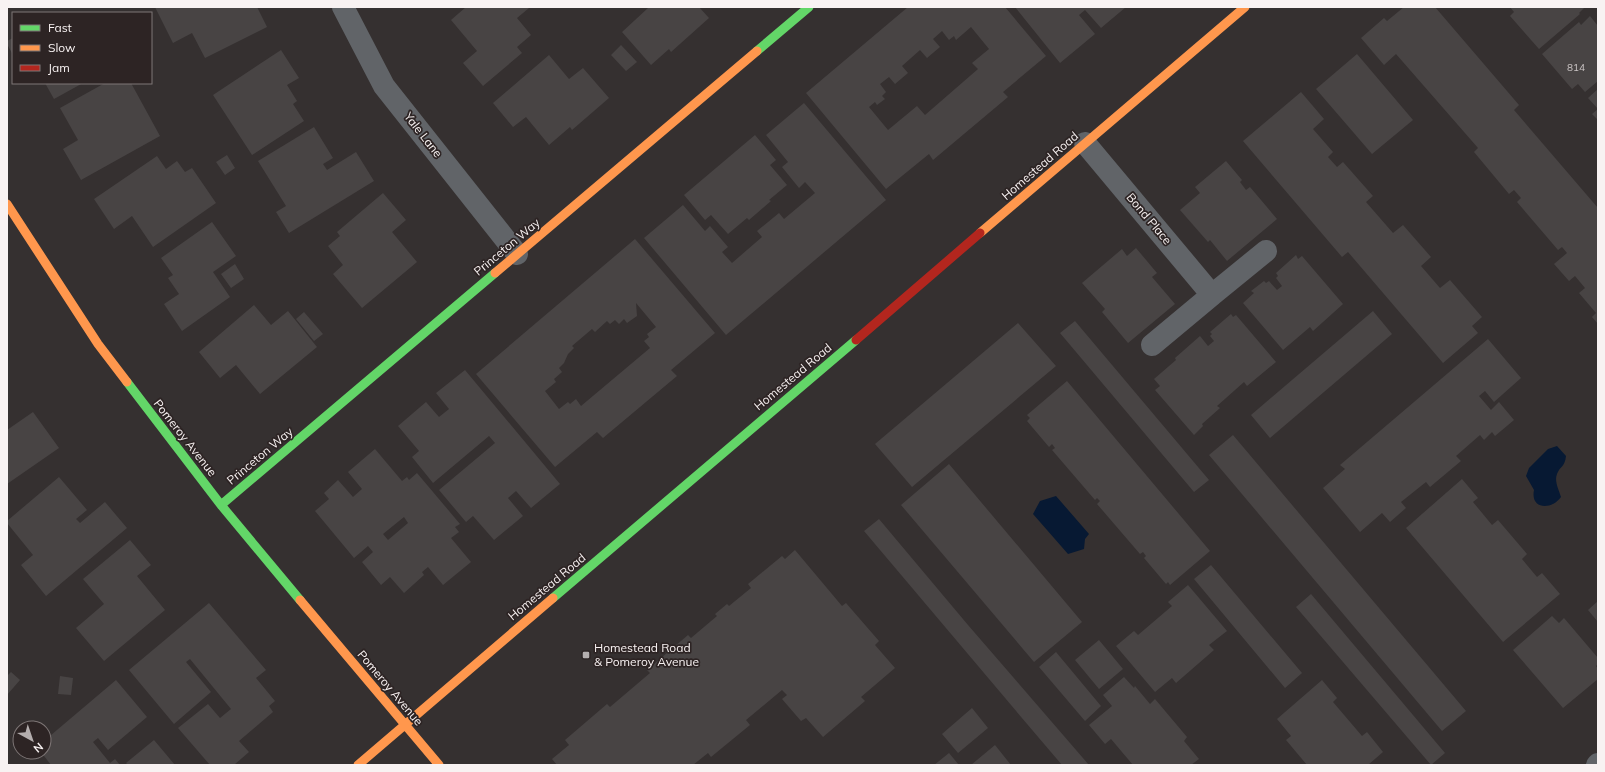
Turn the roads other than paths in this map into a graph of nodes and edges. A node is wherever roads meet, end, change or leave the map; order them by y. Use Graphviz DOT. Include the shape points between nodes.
graph roads {
  1 [pos="343,7"];
  2 [pos="1245,7"];
  3 [pos="803,9"];
  4 [pos="1085,143"];
  5 [pos="7,204"];
  6 [pos="1266,251"];
  7 [pos="517,254"];
  8 [pos="1212,295"];
  9 [pos="1152,345"];
  10 [pos="221,505"];
  11 [pos="405,725"];
  12 [pos="358,765"];
  13 [pos="439,765"];
  1 -- 7 [label="street, Yale Lane" via="384,86"];
  2 -- 4 [label="street, Homestead Road"];
  3 -- 7 [label="street, Princeton Way"];
  4 -- 8 [label="street, Bond Place"];
  4 -- 11 [label="street, Homestead Road"];
  5 -- 10 [label="street, Pomeroy Avenue" via="98,344"];
  6 -- 8 [label="street"];
  7 -- 10 [label="street, Princeton Way"];
  8 -- 9 [label="street"];
  10 -- 11 [label="street, Pomeroy Avenue"];
  11 -- 12 [label="street, Homestead Road"];
  11 -- 13 [label="street, Pomeroy Avenue"];
}
